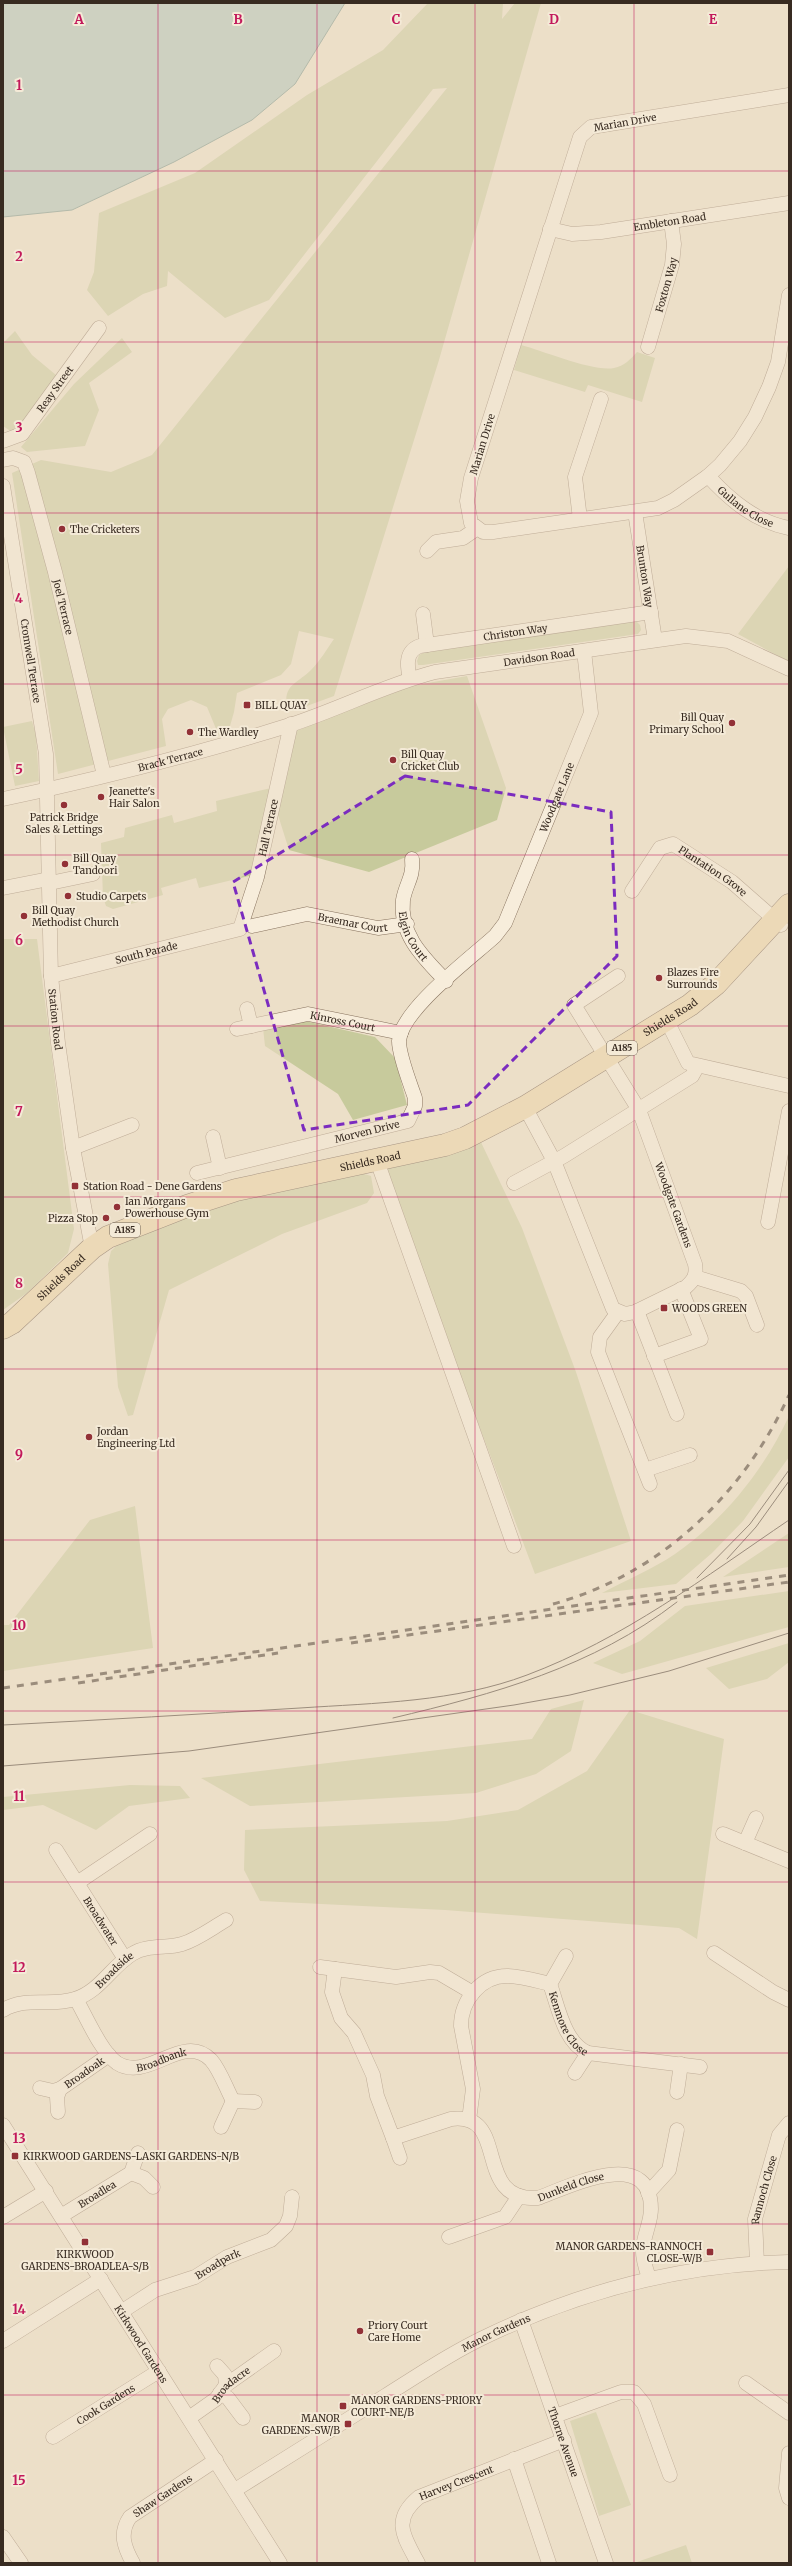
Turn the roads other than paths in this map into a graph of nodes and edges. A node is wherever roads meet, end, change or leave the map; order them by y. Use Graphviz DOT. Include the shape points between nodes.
graph roads {
  1 [pos="789,95"];
  2 [pos="789,203"];
  3 [pos="671,221"];
  4 [pos="550,228"];
  5 [pos="789,295"];
  6 [pos="99,328"];
  7 [pos="648,347"];
  8 [pos="601,399"];
  9 [pos="3,441"];
  10 [pos="3,460"];
  11 [pos="708,476"];
  12 [pos="3,486"];
  13 [pos="635,512"];
  14 [pos="580,520"];
  15 [pos="789,528"];
  16 [pos="476,529"];
  17 [pos="427,551"];
  18 [pos="651,612"];
  19 [pos="423,614"];
  20 [pos="654,640"];
  21 [pos="427,645"];
  22 [pos="584,651"];
  23 [pos="789,669"];
  24 [pos="410,679"];
  25 [pos="291,724"];
  26 [pos="104,775"];
  27 [pos="48,788"];
  28 [pos="3,799"];
  29 [pos="412,859"];
  30 [pos="93,874"];
  31 [pos="49,881"];
  32 [pos="3,888"];
  33 [pos="632,891"];
  34 [pos="784,917"];
  35 [pos="407,924"];
  36 [pos="246,927"];
  37 [pos="51,976"];
  38 [pos="618,976"];
  39 [pos="446,981"];
  40 [pos="247,1009"];
  41 [pos="667,1021"];
  42 [pos="252,1026"];
  43 [pos="237,1029"];
  44 [pos="401,1033"];
  45 [pos="606,1058"];
  46 [pos="697,1067"];
  47 [pos="789,1086"];
  48 [pos="524,1107"];
  49 [pos="639,1110"];
  50 [pos="789,1110"];
  51 [pos="132,1125"];
  52 [pos="213,1137"];
  53 [pos="73,1148"];
  54 [pos="376,1158"];
  55 [pos="554,1161"];
  56 [pos="220,1168"];
  57 [pos="197,1173"];
  58 [pos="514,1183"];
  59 [pos="768,1222"];
  60 [pos="92,1248"];
  61 [pos="695,1277"];
  62 [pos="681,1289"];
  63 [pos="637,1311"];
  64 [pos="618,1312"];
  65 [pos="757,1325"];
  66 [pos="3,1328"];
  67 [pos="654,1356"];
  68 [pos="676,1414"];
  69 [pos="690,1455"];
  70 [pos="645,1470"];
  71 [pos="650,1484"];
  72 [pos="514,1546"];
  73 [pos="756,1818"];
  74 [pos="150,1834"];
  75 [pos="723,1834"];
  76 [pos="745,1844"];
  77 [pos="56,1850"];
  78 [pos="789,1862"];
  79 [pos="77,1883"];
  80 [pos="226,1920"];
  81 [pos="714,1953"];
  82 [pos="566,1956"];
  83 [pos="125,1959"];
  84 [pos="320,1967"];
  85 [pos="335,1969"];
  86 [pos="550,1984"];
  87 [pos="473,1993"];
  88 [pos="76,1999"];
  89 [pos="789,2000"];
  90 [pos="3,2010"];
  91 [pos="588,2052"];
  92 [pos="109,2055"];
  93 [pos="681,2064"];
  94 [pos="700,2067"];
  95 [pos="575,2073"];
  96 [pos="40,2088"];
  97 [pos="60,2089"];
  98 [pos="677,2092"];
  99 [pos="233,2100"];
  100 [pos="255,2102"];
  101 [pos="58,2112"];
  102 [pos="469,2120"];
  103 [pos="789,2123"];
  104 [pos="3,2125"];
  105 [pos="221,2127"];
  106 [pos="677,2130"];
  107 [pos="392,2138"];
  108 [pos="138,2153"];
  109 [pos="400,2158"];
  110 [pos="131,2173"];
  111 [pos="153,2186"];
  112 [pos="46,2191"];
  113 [pos="648,2193"];
  114 [pos="519,2196"];
  115 [pos="292,2197"];
  116 [pos="62,2216"];
  117 [pos="3,2217"];
  118 [pos="449,2237"];
  119 [pos="789,2262"];
  120 [pos="757,2263"];
  121 [pos="649,2278"];
  122 [pos="101,2279"];
  123 [pos="121,2312"];
  124 [pos="522,2320"];
  125 [pos="3,2342"];
  126 [pos="274,2351"];
  127 [pos="217,2366"];
  128 [pos="159,2372"];
  129 [pos="746,2383"];
  130 [pos="223,2389"];
  131 [pos="789,2413"];
  132 [pos="555,2416"];
  133 [pos="188,2418"];
  134 [pos="243,2418"];
  135 [pos="53,2437"];
  136 [pos="564,2440"];
  137 [pos="789,2453"];
  138 [pos="514,2459"];
  139 [pos="216,2460"];
  140 [pos="670,2475"];
  141 [pos="235,2490"];
  142 [pos="789,2498"];
  143 [pos="3,2537"];
  144 [pos="21,2563"];
  145 [pos="133,2563"];
  146 [pos="280,2563"];
  147 [pos="418,2563"];
  148 [pos="549,2563"];
  149 [pos="606,2563"];
  1 -- 4 [label="street, Marian Drive" via="587,129 577,141"];
  2 -- 3 [label="street, Embleton Road"];
  3 -- 4 [label="street, Embleton Road" via="579,234"];
  3 -- 7 [label="street, Foxton Way" via="674,244 672,265"];
  4 -- 16 [label="street, Marian Drive" via="469,486 467,511"];
  5 -- 11 [label="street" via="778,362 769,387 740,441"];
  6 -- 9 [label="street, Reay Street" via="22,434"];
  8 -- 14 [label="street" via="575,477"];
  10 -- 26 [label="street, Joel Terrace" via="13,458 24,462 28,473 56,572"];
  11 -- 13 [label="street" via="666,504"];
  11 -- 15 [label="street, Gullane Close" via="730,499 748,511 775,525"];
  12 -- 27 [label="street, Cromwell Terrace" via="46,754"];
  13 -- 14 [label="street"];
  13 -- 18 [label="street, Brunton Way"];
  14 -- 16 [label="street" via="493,532"];
  16 -- 17 [label="street" via="463,538 436,542"];
  18 -- 20 [label="street, Brunton Way"];
  18 -- 21 [label="street, Christon Way"];
  19 -- 21 [label="street"];
  20 -- 22 [label="street, Davidson Road"];
  20 -- 23 [label="street, Davidson Road" via="686,636 712,637 754,650"];
  21 -- 24 [label="street, Christon Way" via="415,648 409,655"];
  22 -- 24 [label="street, Davidson Road" via="435,672"];
  22 -- 39 [label="street, Woodgate Lane" via="591,713 508,915 495,936"];
  24 -- 25 [label="street, Davidson Road"];
  25 -- 26 [label="street, Brack Terrace" via="249,738"];
  25 -- 36 [label="street, Hall Terrace"];
  26 -- 27 [label="street, Brack Terrace"];
  27 -- 28 [label="street, Brack Terrace"];
  27 -- 31 [label="street, Station Road"];
  29 -- 35 [label="street, Elgin Court" via="412,877 403,901"];
  30 -- 31 [label="street"];
  31 -- 32 [label="street"];
  31 -- 37 [label="street, Station Road"];
  33 -- 34 [label="street, Plantation Grove" via="660,848 673,844"];
  34 -- 41 [label="main road, Shields Road / A185" via="730,970 690,1005"];
  35 -- 36 [label="street, Braemar Court" via="378,928 307,914"];
  35 -- 39 [label="street, Elgin Court" via="414,947"];
  36 -- 37 [label="street, South Parade"];
  37 -- 53 [label="street, Station Road"];
  38 -- 45 [label="street, Woodgate Gardens" via="574,1005"];
  39 -- 44 [label="street" via="415,1008"];
  40 -- 42 [label="street"];
  41 -- 45 [label="main road, Shields Road / A185"];
  41 -- 46 [label="street" via="688,1063"];
  42 -- 43 [label="street, Kinross Court"];
  42 -- 44 [label="street, Kinross Court" via="308,1014"];
  44 -- 56 [label="street, Morven Drive" via="399,1044 415,1098 415,1106 408,1121"];
  45 -- 48 [label="main road, Shields Road / A185"];
  45 -- 49 [label="street, Woodgate Gardens"];
  46 -- 47 [label="street"];
  46 -- 49 [label="street" via="692,1076"];
  48 -- 54 [label="main road, Shields Road / A185" via="465,1138 445,1145"];
  48 -- 55 [label="street"];
  49 -- 55 [label="street"];
  49 -- 61 [label="street, Woodgate Gardens" via="695,1264"];
  50 -- 59 [label="street"];
  51 -- 53 [label="street"];
  52 -- 56 [label="street"];
  53 -- 60 [label="street, Station Road"];
  54 -- 60 [label="main road, Shields Road / A185" via="236,1190 147,1220 108,1237"];
  54 -- 72 [label="street"];
  55 -- 58 [label="street"];
  55 -- 64 [label="street" via="610,1305"];
  56 -- 57 [label="street, Morven Drive"];
  60 -- 66 [label="main road, Shields Road / A185" via="18,1318"];
  61 -- 62 [label="street"];
  61 -- 65 [label="street" via="741,1291 746,1296"];
  62 -- 63 [label="street"];
  62 -- 67 [label="street" via="701,1339"];
  63 -- 64 [label="street"];
  63 -- 67 [label="street"];
  64 -- 70 [label="street" via="600,1337 598,1352"];
  67 -- 68 [label="street"];
  69 -- 70 [label="street"];
  70 -- 71 [label="street"];
  73 -- 76 [label="street"];
  74 -- 79 [label="street"];
  75 -- 76 [label="street"];
  76 -- 78 [label="street"];
  77 -- 79 [label="street, Broadwater"];
  79 -- 83 [label="street, Broadwater"];
  80 -- 83 [label="street, Broadside" via="181,1945 146,1948"];
  81 -- 89 [label="street"];
  82 -- 86 [label="street"];
  83 -- 88 [label="street, Broadside" via="94,1990"];
  84 -- 85 [label="street"];
  85 -- 87 [label="street" via="396,1977 439,1973"];
  85 -- 107 [label="street" via="332,1992 341,2018 354,2033 373,2075"];
  86 -- 87 [label="street, Kenmore Close" via="507,1976 488,1981"];
  86 -- 91 [label="street, Kenmore Close" via="570,2038 580,2050"];
  87 -- 102 [label="street, Kenmore Close" via="463,2009 461,2022 473,2089"];
  88 -- 90 [label="street, Broadside" via="62,2002 22,2002"];
  88 -- 92 [label="street, Broadbank"];
  91 -- 93 [label="street, Kenmore Close"];
  91 -- 95 [label="street"];
  92 -- 97 [label="street, Broadoak"];
  92 -- 99 [label="street, Broadbank" via="117,2063 139,2069 179,2053 199,2053 211,2060"];
  93 -- 94 [label="street, Kenmore Close"];
  93 -- 98 [label="street"];
  96 -- 97 [label="street" via="53,2091"];
  97 -- 101 [label="street, Broadoak" via="57,2097"];
  99 -- 100 [label="street"];
  99 -- 105 [label="street"];
  102 -- 107 [label="street" via="451,2119"];
  102 -- 114 [label="street, Dunkeld Close" via="481,2126 503,2187"];
  103 -- 120 [label="street, Rannoch Close" via="779,2135 755,2220"];
  104 -- 112 [label="street, Kirkwood Gardens"];
  106 -- 113 [label="street" via="668,2170"];
  107 -- 109 [label="street"];
  108 -- 110 [label="street"];
  110 -- 111 [label="street" via="144,2178"];
  110 -- 116 [label="street, Broadlea"];
  112 -- 116 [label="street, Kirkwood Gardens"];
  112 -- 117 [label="street"];
  113 -- 114 [label="street, Dunkeld Close" via="639,2181 630,2176 610,2173 538,2198"];
  113 -- 121 [label="street" via="651,2210 643,2253"];
  114 -- 118 [label="street" via="505,2217"];
  115 -- 123 [label="street, Broadpark" via="290,2216 280,2234 226,2257 195,2277 155,2290"];
  116 -- 122 [label="street, Kirkwood Gardens"];
  119 -- 120 [label="street, Manor Gardens"];
  120 -- 121 [label="street, Manor Gardens" via="702,2268"];
  121 -- 124 [label="street, Manor Gardens" via="604,2290"];
  122 -- 123 [label="street, Kirkwood Gardens"];
  122 -- 125 [label="street"];
  123 -- 128 [label="street, Kirkwood Gardens"];
  124 -- 132 [label="street, Thorne Avenue"];
  124 -- 141 [label="street, Manor Gardens" via="430,2368"];
  126 -- 130 [label="street, Broadacre"];
  127 -- 130 [label="street" via="224,2375"];
  128 -- 133 [label="street, Kirkwood Gardens"];
  128 -- 135 [label="street, Cook Gardens"];
  129 -- 131 [label="street"];
  130 -- 133 [label="street, Broadacre"];
  130 -- 134 [label="street"];
  132 -- 136 [label="street, Thorne Avenue"];
  132 -- 140 [label="street" via="621,2392 634,2392 644,2404"];
  133 -- 139 [label="street, Kirkwood Gardens"];
  136 -- 138 [label="street, Harvey Crescent"];
  136 -- 149 [label="street, Thorne Avenue"];
  137 -- 142 [label="street" via="786,2488"];
  138 -- 147 [label="street, Harvey Crescent" via="419,2497 411,2504 402,2519 402,2528 404,2538"];
  138 -- 148 [label="street"];
  139 -- 141 [label="street, Kirkwood Gardens"];
  139 -- 145 [label="street, Shaw Gardens" via="130,2517 124,2528 123,2540"];
  141 -- 146 [label="street, Kirkwood Gardens"];
  143 -- 144 [label="street"];
}
